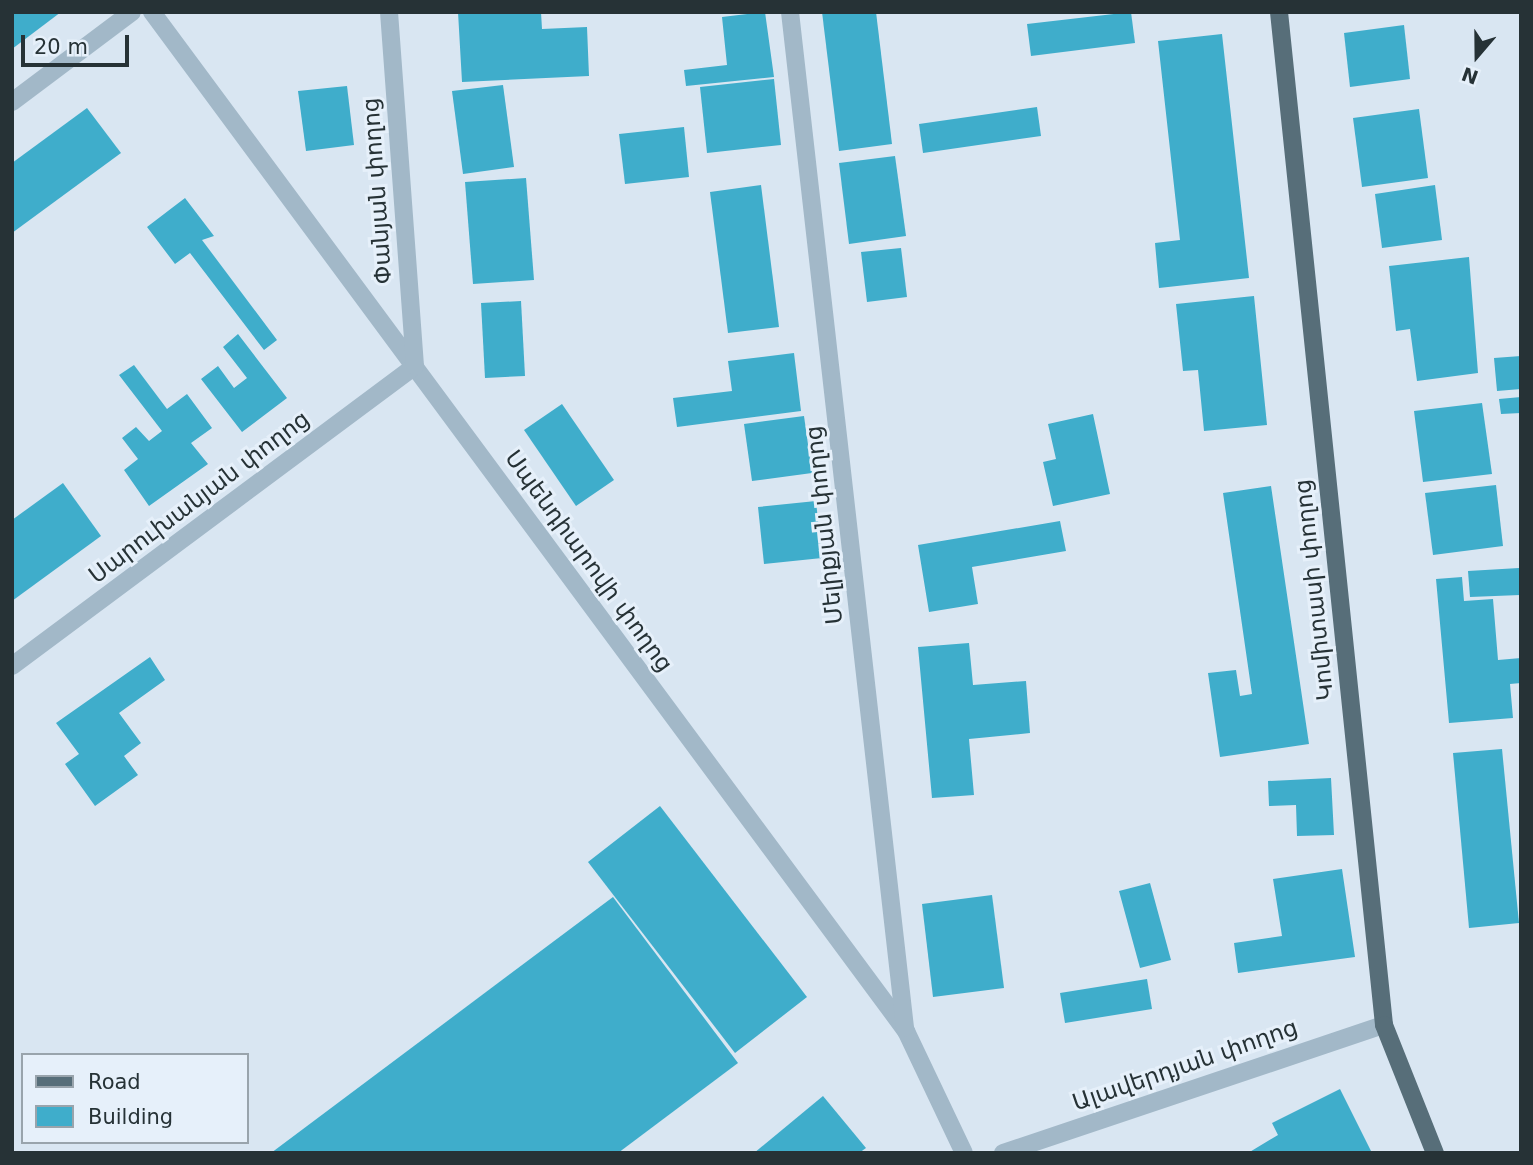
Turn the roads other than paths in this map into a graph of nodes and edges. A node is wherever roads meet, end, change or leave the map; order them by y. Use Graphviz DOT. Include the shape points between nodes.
graph roads {
  1 [pos="132,12"];
  2 [pos="152,12"];
  3 [pos="389,12"];
  4 [pos="790,12"];
  5 [pos="1279,12"];
  6 [pos="12,102"];
  7 [pos="415,366"];
  8 [pos="12,666"];
  9 [pos="1384,1025"];
  10 [pos="906,1031"];
  11 [pos="1430,1150"];
  12 [pos="964,1153"];
  13 [pos="1003,1153"];
  1 -- 6 [label="street"];
  2 -- 7 [label="street, Սպենդիարովի փողոց"];
  3 -- 7 [label="street, Փանյան փողոց"];
  4 -- 10 [label="street, Մելիքյան փողոց"];
  5 -- 9 [label="main road, Կոմիտասի փողոց"];
  7 -- 8 [label="street, Սարուխանյան փողոց"];
  7 -- 10 [label="street, Սպենդիարովի փողոց"];
  9 -- 11 [label="main road, Կոմիտասի փողոց"];
  9 -- 13 [label="street, Ալավերդյան փողոց"];
  10 -- 12 [label="street, Սպենդիարովի փողոց"];
}
